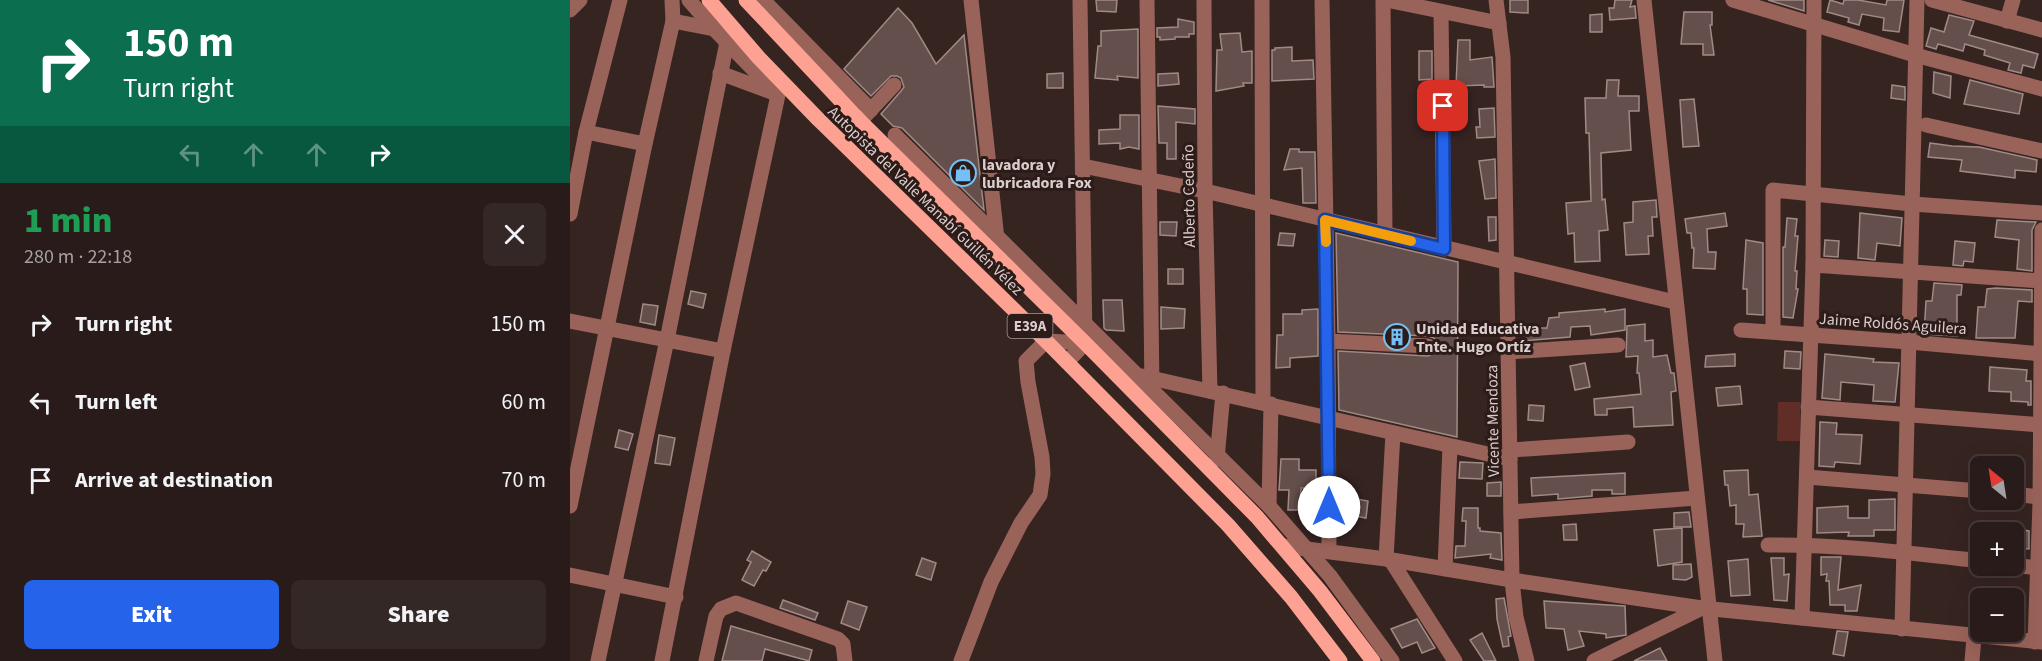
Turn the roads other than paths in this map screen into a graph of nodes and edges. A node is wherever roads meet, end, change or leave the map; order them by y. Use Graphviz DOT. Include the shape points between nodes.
graph roads {
  1 [pos="580,0"];
  2 [pos="620,0"];
  3 [pos="672,0"];
  4 [pos="689,0"];
  5 [pos="709,0"];
  6 [pos="746,0"];
  7 [pos="971,0"];
  8 [pos="1080,0"];
  9 [pos="1147,0"];
  10 [pos="1204,0"];
  11 [pos="1262,0"];
  12 [pos="1322,0"];
  13 [pos="1384,0"];
  14 [pos="1496,0"];
  15 [pos="1644,0"];
  16 [pos="1733,0"];
  17 [pos="1814,0"];
  18 [pos="1917,0"];
  19 [pos="1932,0"];
  20 [pos="2013,0"];
  21 [pos="764,1"];
  22 [pos="1965,5"];
  23 [pos="570,10"];
  24 [pos="1441,12"];
  25 [pos="673,21"];
  26 [pos="2007,21"];
  27 [pos="1499,23"];
  28 [pos="1813,24"];
  29 [pos="769,26"];
  30 [pos="714,29"];
  31 [pos="2042,30"];
  32 [pos="731,37"];
  33 [pos="1916,55"];
  34 [pos="720,73"];
  35 [pos="894,85"];
  36 [pos="2042,88"];
  37 [pos="782,91"];
  38 [pos="866,115"];
  39 [pos="1926,125"];
  40 [pos="586,132"];
  41 [pos="895,135"];
  42 [pos="645,144"];
  43 [pos="2042,151"];
  44 [pos="576,152"];
  45 [pos="1083,166"];
  46 [pos="1148,179"];
  47 [pos="1205,191"];
  48 [pos="1814,195"];
  49 [pos="1912,204"];
  50 [pos="1264,205"];
  51 [pos="2042,213"];
  52 [pos="570,214"];
  53 [pos="1325,220"];
  54 [pos="2042,230"];
  55 [pos="1385,234"];
  56 [pos="997,237"];
  57 [pos="1444,249"];
  58 [pos="997,255"];
  59 [pos="1507,262"];
  60 [pos="1813,265"];
  61 [pos="1911,272"];
  62 [pos="2042,281"];
  63 [pos="1675,302"];
  64 [pos="570,321"];
  65 [pos="1086,324"];
  66 [pos="607,328"];
  67 [pos="1741,330"];
  68 [pos="1773,332"];
  69 [pos="1811,335"];
  70 [pos="667,340"];
  71 [pos="1046,341"];
  72 [pos="1328,341"];
  73 [pos="1909,342"];
  74 [pos="1085,343"];
  75 [pos="1618,345"];
  76 [pos="1428,346"];
  77 [pos="723,351"];
  78 [pos="1508,352"];
  79 [pos="2041,353"];
  80 [pos="1067,362"];
  81 [pos="1147,381"];
  82 [pos="1217,392"];
  83 [pos="1267,403"];
  84 [pos="1808,407"];
  85 [pos="1908,415"];
  86 [pos="1329,419"];
  87 [pos="2041,425"];
  88 [pos="1393,433"];
  89 [pos="1628,442"];
  90 [pos="1450,446"];
  91 [pos="1217,453"];
  92 [pos="1510,454"];
  93 [pos="1237,473"];
  94 [pos="1216,474"];
  95 [pos="1269,474"];
  96 [pos="1807,477"];
  97 [pos="1906,484"];
  98 [pos="1970,490"];
  99 [pos="2024,497"];
  100 [pos="1697,498"];
  101 [pos="2040,501"];
  102 [pos="570,506"];
  103 [pos="1269,506"];
  104 [pos="1511,512"];
  105 [pos="1768,544"];
  106 [pos="1805,544"];
  107 [pos="1283,546"];
  108 [pos="1306,548"];
  109 [pos="1329,550"];
  110 [pos="1905,552"];
  111 [pos="1388,559"];
  112 [pos="1970,560"];
  113 [pos="2024,568"];
  114 [pos="1445,569"];
  115 [pos="2039,572"];
  116 [pos="570,575"];
  117 [pos="1512,580"];
  118 [pos="614,584"];
  119 [pos="676,597"];
  120 [pos="1705,608"];
  121 [pos="1802,618"];
  122 [pos="1902,629"];
  123 [pos="1970,637"];
  124 [pos="1974,642"];
  125 [pos="2038,642"];
  126 [pos="598,661"];
  127 [pos="662,661"];
  128 [pos="706,661"];
  129 [pos="845,661"];
  130 [pos="960,661"];
  131 [pos="1340,661"];
  132 [pos="1373,661"];
  133 [pos="1392,661"];
  134 [pos="1455,661"];
  135 [pos="1527,661"];
  136 [pos="1594,661"];
  137 [pos="1715,661"];
  138 [pos="1972,661"];
  1 -- 23 [label="street"];
  2 -- 40 [label="street"];
  3 -- 25 [label="street"];
  4 -- 30 [label="street"];
  5 -- 32 [label="main road, Autopista del Valle Manabí Guillén Vélez / E39A"];
  6 -- 29 [label="main road, Autopista del Valle Manabí Guillén Vélez / E39A"];
  7 -- 56 [label="street"];
  8 -- 45 [label="street"];
  9 -- 46 [label="street"];
  10 -- 47 [label="street, Alberto Cedeño"];
  11 -- 50 [label="street"];
  12 -- 53 [label="street"];
  13 -- 24 [label="street"];
  13 -- 55 [label="street"];
  14 -- 27 [label="street, Vicente Mendoza"];
  15 -- 63 [label="street"];
  16 -- 28 [label="street"];
  17 -- 28 [label="street"];
  18 -- 33 [label="street"];
  19 -- 22 [label="street"];
  20 -- 26 [label="street"];
  21 -- 29 [label="street"];
  21 -- 38 [label="street"];
  22 -- 26 [label="street"];
  24 -- 27 [label="street"];
  24 -- 57 [label="street"];
  25 -- 30 [label="street"];
  25 -- 42 [label="street"];
  26 -- 31 [label="street"];
  27 -- 59 [label="street, Vicente Mendoza"];
  28 -- 33 [label="street"];
  28 -- 48 [label="street"];
  29 -- 38 [label="main road, Autopista del Valle Manabí Guillén Vélez / E39A"];
  30 -- 32 [label="street"];
  32 -- 34 [label="street"];
  32 -- 37 [label="main road, Autopista del Valle Manabí Guillén Vélez / E39A"];
  33 -- 36 [label="street"];
  33 -- 49 [label="street"];
  34 -- 37 [label="street"];
  34 -- 70 [label="street"];
  35 -- 38 [label="street"];
  37 -- 71 [label="main road, Autopista del Valle Manabí Guillén Vélez / E39A"];
  37 -- 77 [label="street"];
  38 -- 58 [label="main road, Autopista del Valle Manabí Guillén Vélez / E39A"];
  39 -- 43 [label="street"];
  40 -- 42 [label="street"];
  40 -- 44 [label="street"];
  41 -- 56 [label="street"];
  42 -- 66 [label="street"];
  44 -- 52 [label="street"];
  45 -- 46 [label="street"];
  45 -- 65 [label="street"];
  46 -- 47 [label="street"];
  46 -- 81 [label="street"];
  47 -- 50 [label="street"];
  47 -- 82 [label="street, Alberto Cedeño"];
  48 -- 49 [label="street"];
  48 -- 60 [label="street"];
  48 -- 68 [label="street" via="1773,190"];
  49 -- 51 [label="street"];
  49 -- 61 [label="street"];
  50 -- 53 [label="street"];
  50 -- 83 [label="street"];
  53 -- 55 [label="street"];
  53 -- 72 [label="street"];
  54 -- 62 [label="street"];
  55 -- 57 [label="street"];
  56 -- 58 [label="street"];
  56 -- 65 [label="street"];
  57 -- 59 [label="street"];
  58 -- 74 [label="main road, Autopista del Valle Manabí Guillén Vélez / E39A"];
  59 -- 63 [label="street"];
  59 -- 78 [label="street, Vicente Mendoza"];
  60 -- 61 [label="street"];
  60 -- 69 [label="street"];
  61 -- 62 [label="street"];
  61 -- 73 [label="street"];
  62 -- 79 [label="street"];
  63 -- 100 [label="street"];
  64 -- 66 [label="street"];
  65 -- 74 [label="street"];
  65 -- 81 [label="street"];
  66 -- 70 [label="street"];
  66 -- 102 [label="street"];
  67 -- 68 [label="street, Jaime Roldós Aguilera"];
  68 -- 69 [label="street, Jaime Roldós Aguilera"];
  69 -- 73 [label="street, Jaime Roldós Aguilera"];
  69 -- 84 [label="street"];
  70 -- 77 [label="street"];
  70 -- 118 [label="street"];
  71 -- 74 [label="street"];
  71 -- 80 [label="main road, Autopista del Valle Manabí Guillén Vélez / E39A"];
  71 -- 130 [label="street" via="1026,361 1042,457 1040,495 1021,522 991,582"];
  72 -- 76 [label="street"];
  72 -- 86 [label="street"];
  73 -- 79 [label="street, Jaime Roldós Aguilera"];
  73 -- 85 [label="street"];
  74 -- 80 [label="street"];
  74 -- 94 [label="main road, Autopista del Valle Manabí Guillén Vélez / E39A"];
  75 -- 78 [label="street"];
  77 -- 119 [label="street"];
  78 -- 92 [label="street, Vicente Mendoza"];
  79 -- 87 [label="street"];
  80 -- 131 [label="main road, Autopista del Valle Manabí Guillén Vélez / E39A" via="1228,525"];
  81 -- 82 [label="street"];
  81 -- 91 [label="street"];
  82 -- 83 [label="street"];
  82 -- 91 [label="street, Alberto Cedeño"];
  83 -- 86 [label="street"];
  83 -- 95 [label="street"];
  84 -- 85 [label="street"];
  84 -- 96 [label="street"];
  85 -- 87 [label="street"];
  85 -- 97 [label="street"];
  86 -- 88 [label="street"];
  86 -- 109 [label="street"];
  87 -- 101 [label="street"];
  88 -- 90 [label="street"];
  88 -- 111 [label="street"];
  89 -- 92 [label="street"];
  90 -- 92 [label="street"];
  90 -- 114 [label="street"];
  91 -- 93 [label="street"];
  91 -- 94 [label="street, Alberto Cedeño"];
  92 -- 104 [label="street, Vicente Mendoza"];
  93 -- 95 [label="street"];
  93 -- 103 [label="street"];
  94 -- 107 [label="main road, Autopista del Valle Manabí Guillén Vélez / E39A"];
  95 -- 103 [label="street"];
  96 -- 97 [label="street"];
  96 -- 106 [label="street"];
  97 -- 98 [label="street"];
  97 -- 110 [label="street"];
  99 -- 101 [label="street"];
  100 -- 104 [label="street"];
  100 -- 120 [label="street"];
  101 -- 115 [label="street"];
  103 -- 108 [label="street"];
  104 -- 117 [label="street, Vicente Mendoza"];
  105 -- 106 [label="street"];
  106 -- 110 [label="street"];
  106 -- 121 [label="street"];
  107 -- 108 [label="street"];
  107 -- 132 [label="main road, Autopista del Valle Manabí Guillén Vélez / E39A"];
  108 -- 109 [label="street"];
  108 -- 133 [label="street"];
  109 -- 111 [label="street"];
  110 -- 112 [label="street"];
  110 -- 122 [label="street"];
  111 -- 114 [label="street"];
  111 -- 134 [label="street"];
  113 -- 115 [label="street"];
  114 -- 117 [label="street"];
  115 -- 125 [label="street"];
  116 -- 118 [label="street"];
  117 -- 120 [label="street"];
  117 -- 135 [label="street, Vicente Mendoza"];
  118 -- 119 [label="street"];
  118 -- 126 [label="street"];
  119 -- 127 [label="street"];
  120 -- 121 [label="street"];
  120 -- 136 [label="street"];
  120 -- 137 [label="street"];
  121 -- 122 [label="street"];
  122 -- 123 [label="street"];
  124 -- 138 [label="street"];
  128 -- 129 [label="street" via="716,616 720,609 736,603 838,639 843,644"];
}
